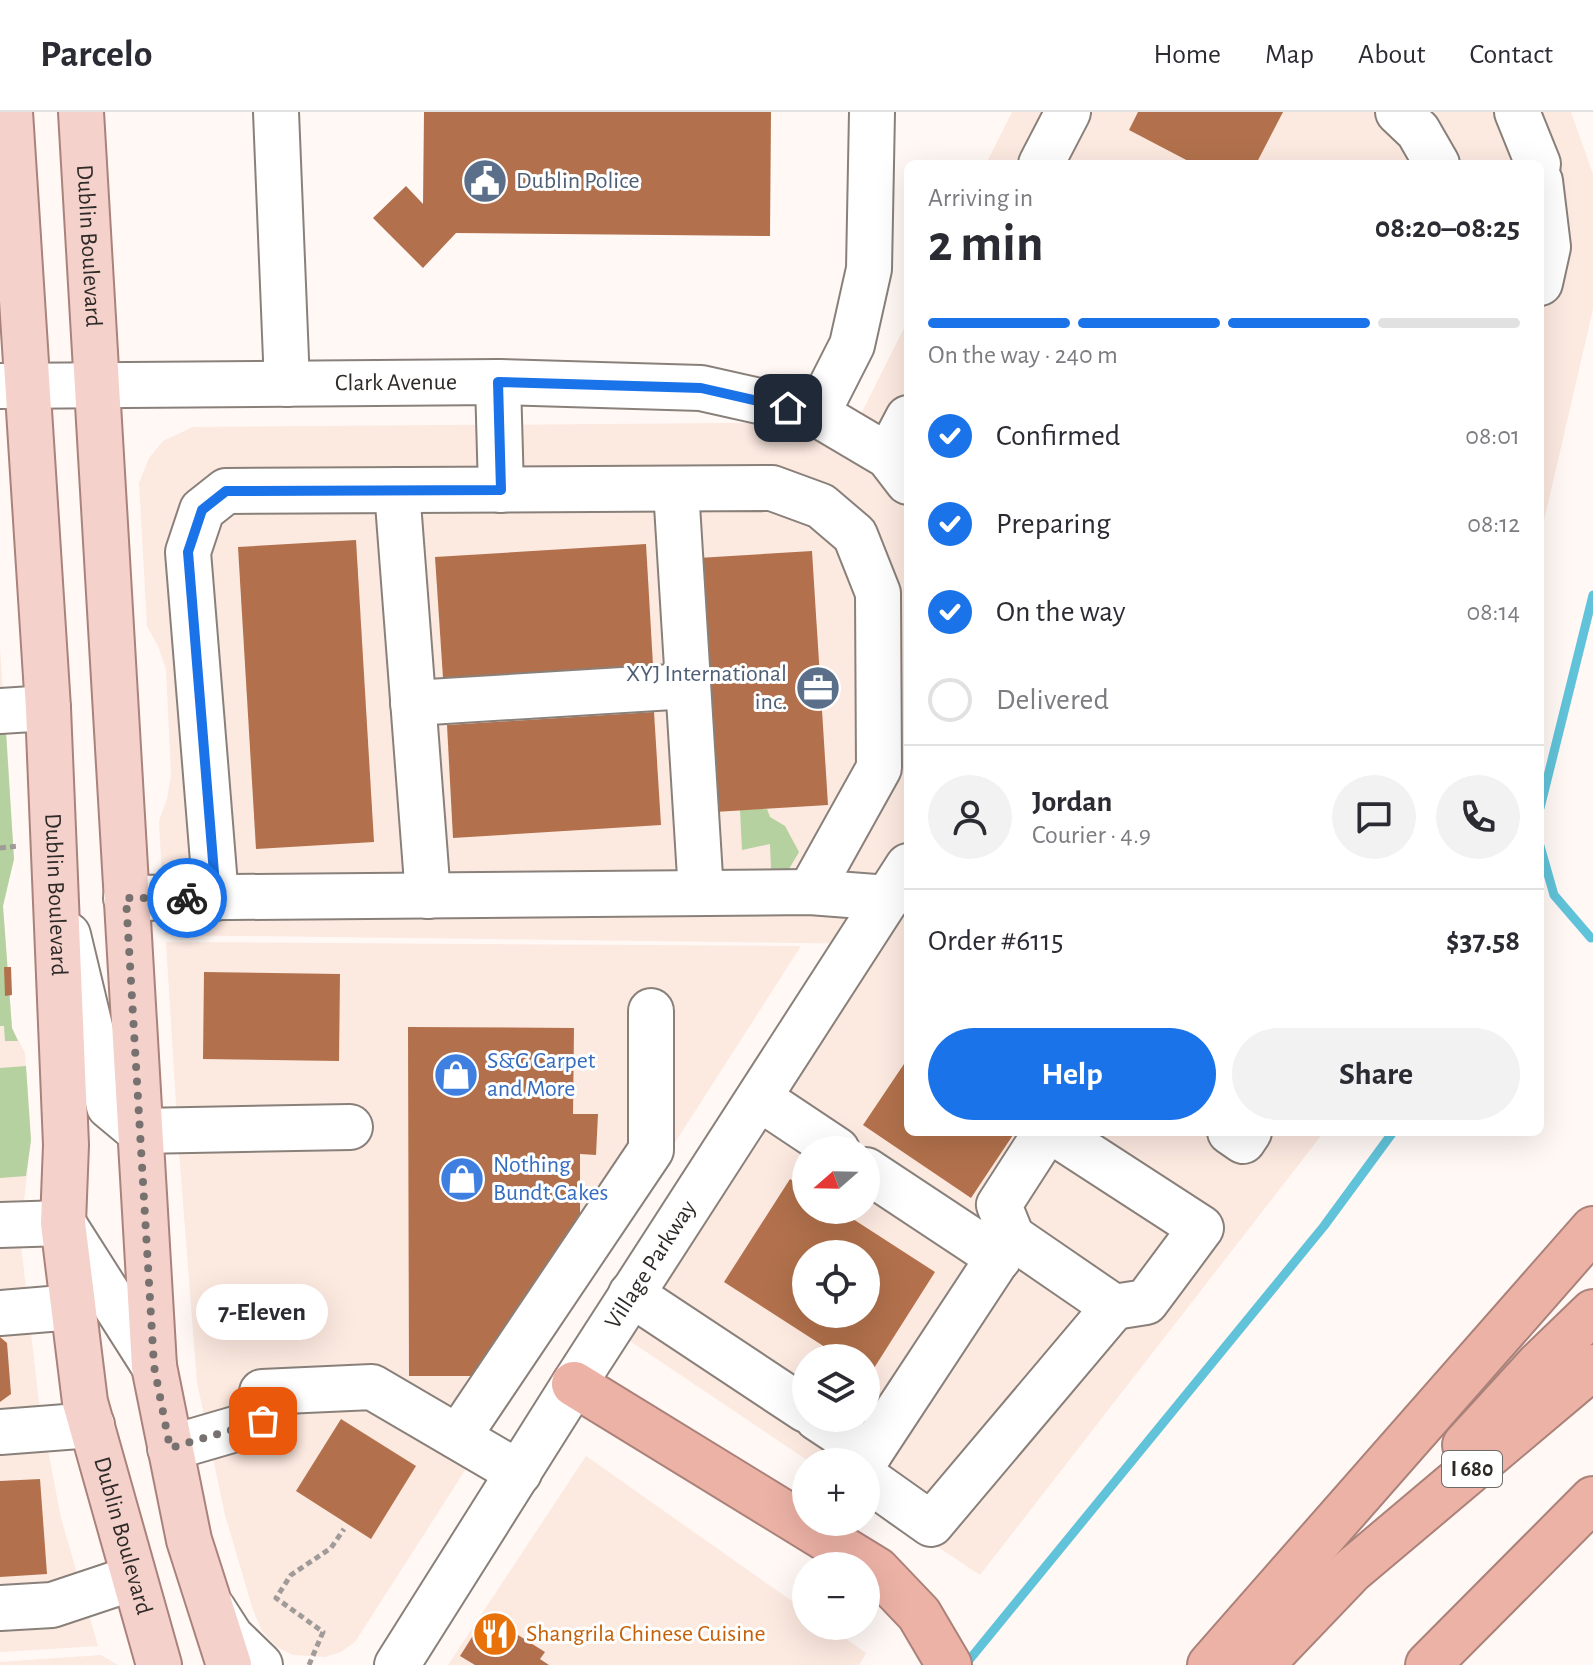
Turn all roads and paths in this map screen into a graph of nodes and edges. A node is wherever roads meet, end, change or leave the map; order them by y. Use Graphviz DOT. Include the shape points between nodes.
graph roads {
  1 [pos="10,112"];
  2 [pos="81,112"];
  3 [pos="276,112"];
  4 [pos="872,112"];
  5 [pos="1068,112"];
  6 [pos="1398,112"];
  7 [pos="1517,112"];
  8 [pos="1043,160"];
  9 [pos="1435,160"];
  10 [pos="1536,160"];
  11 [pos="498,382"];
  12 [pos="287,384"];
  13 [pos="14,385"];
  14 [pos="96,386"];
  15 [pos="817,414"];
  16 [pos="901,452"];
  17 [pos="676,489"];
  18 [pos="397,490"];
  19 [pos="501,490"];
  20 [pos="688,686"];
  21 [pos="413,703"];
  22 [pos="48,708"];
  23 [pos="0,711"];
  24 [pos="18,846"];
  25 [pos="0,848"];
  26 [pos="54,874"];
  27 [pos="810,892"];
  28 [pos="701,893"];
  29 [pos="428,896"];
  30 [pos="126,898"];
  31 [pos="216,898"];
  32 [pos="896,899"];
  33 [pos="651,1011"];
  34 [pos="759,1098"];
  35 [pos="350,1127"];
  36 [pos="139,1131"];
  37 [pos="816,1136"];
  38 [pos="1043,1136"];
  39 [pos="1059,1136"];
  40 [pos="880,1178"];
  41 [pos="63,1223"];
  42 [pos="0,1225"];
  43 [pos="1593,1229"];
  44 [pos="1006,1248"];
  45 [pos="631,1294"];
  46 [pos="74,1307"];
  47 [pos="1114,1307"];
  48 [pos="1593,1312"];
  49 [pos="0,1313"];
  50 [pos="154,1366"];
  51 [pos="1593,1367"];
  52 [pos="574,1384"];
  53 [pos="792,1401"];
  54 [pos="92,1425"];
  55 [pos="0,1432"];
  56 [pos="832,1432"];
  57 [pos="458,1437"];
  58 [pos="170,1448"];
  59 [pos="850,1448"];
  60 [pos="877,1448"];
  61 [pos="519,1473"];
  62 [pos="880,1476"];
  63 [pos="1593,1499"];
  64 [pos="344,1529"];
  65 [pos="1351,1571"];
  66 [pos="133,1578"];
  67 [pos="209,1603"];
  68 [pos="0,1608"];
  69 [pos="151,1661"];
  70 [pos="229,1665"];
  71 [pos="260,1665"];
  72 [pos="309,1665"];
  73 [pos="397,1665"];
  74 [pos="949,1665"];
  75 [pos="1210,1665"];
  76 [pos="1261,1665"];
  77 [pos="1428,1665"];
  1 -- 13 [label="main road, Dublin Boulevard"];
  2 -- 14 [label="main road, Dublin Boulevard"];
  3 -- 12 [label="street"];
  4 -- 15 [label="street" via="869,269 852,345"];
  5 -- 8 [label="street"];
  6 -- 9 [label="street" via="1418,131"];
  7 -- 10 [label="street"];
  11 -- 12 [label="street, Clark Avenue"];
  11 -- 15 [label="street, Clark Avenue" via="701,388"];
  11 -- 19 [label="street"];
  12 -- 14 [label="street, Clark Avenue"];
  13 -- 14 [label="street, Clark Avenue"];
  13 -- 22 [label="main road, Dublin Boulevard"];
  14 -- 30 [label="main road, Dublin Boulevard"];
  15 -- 16 [label="street, Clark Avenue"];
  17 -- 19 [label="street"];
  17 -- 20 [label="street"];
  17 -- 27 [label="street" via="772,488 821,506 855,535 878,593 879,768"];
  18 -- 19 [label="street"];
  18 -- 21 [label="street"];
  18 -- 31 [label="street" via="226,491 202,510 188,552"];
  20 -- 21 [label="street"];
  20 -- 28 [label="street"];
  21 -- 29 [label="street"];
  22 -- 23 [label="street"];
  22 -- 26 [label="main road, Dublin Boulevard"];
  24 -- 25 [label="path"];
  26 -- 36 [label="street" via="109,1106"];
  26 -- 41 [label="main road, Dublin Boulevard" via="66,1145"];
  27 -- 28 [label="street"];
  27 -- 32 [label="street"];
  28 -- 29 [label="street"];
  29 -- 31 [label="street"];
  30 -- 31 [label="street"];
  30 -- 36 [label="main road, Dublin Boulevard"];
  32 -- 34 [label="street, Village Parkway"];
  33 -- 57 [label="street" via="651,1150"];
  34 -- 37 [label="street"];
  34 -- 45 [label="street, Village Parkway"];
  35 -- 36 [label="street"];
  36 -- 50 [label="main road, Dublin Boulevard"];
  38 -- 44 [label="street" via="999,1205"];
  39 -- 47 [label="street" via="1201,1228 1146,1302"];
  40 -- 44 [label="street"];
  41 -- 42 [label="street"];
  41 -- 46 [label="main road, Dublin Boulevard"];
  41 -- 50 [label="street"];
  43 -- 75 [label="highway"];
  44 -- 47 [label="street"];
  44 -- 60 [label="street"];
  45 -- 52 [label="street, Village Parkway"];
  45 -- 53 [label="street"];
  46 -- 49 [label="street"];
  46 -- 54 [label="main road, Dublin Boulevard"];
  47 -- 62 [label="street" via="931,1524"];
  48 -- 65 [label="highway"];
  50 -- 58 [label="main road, Dublin Boulevard"];
  51 -- 65 [label="highway, I 680"];
  52 -- 61 [label="street, Village Parkway"];
  52 -- 74 [label="highway" via="877,1570 919,1614"];
  54 -- 55 [label="street"];
  54 -- 66 [label="main road, Dublin Boulevard"];
  56 -- 59 [label="street"];
  57 -- 58 [label="street" via="372,1387 263,1407"];
  57 -- 61 [label="street"];
  58 -- 67 [label="main road, Dublin Boulevard" via="189,1540"];
  61 -- 73 [label="street, Village Parkway"];
  63 -- 77 [label="highway"];
  64 -- 72 [label="path" via="331,1548 291,1575 276,1598 323,1632"];
  65 -- 76 [label="highway, I 680"];
  66 -- 68 [label="street" via="52,1605"];
  66 -- 69 [label="main road, Dublin Boulevard"];
  67 -- 70 [label="main road, Dublin Boulevard"];
  67 -- 71 [label="street" via="231,1637"];
}
